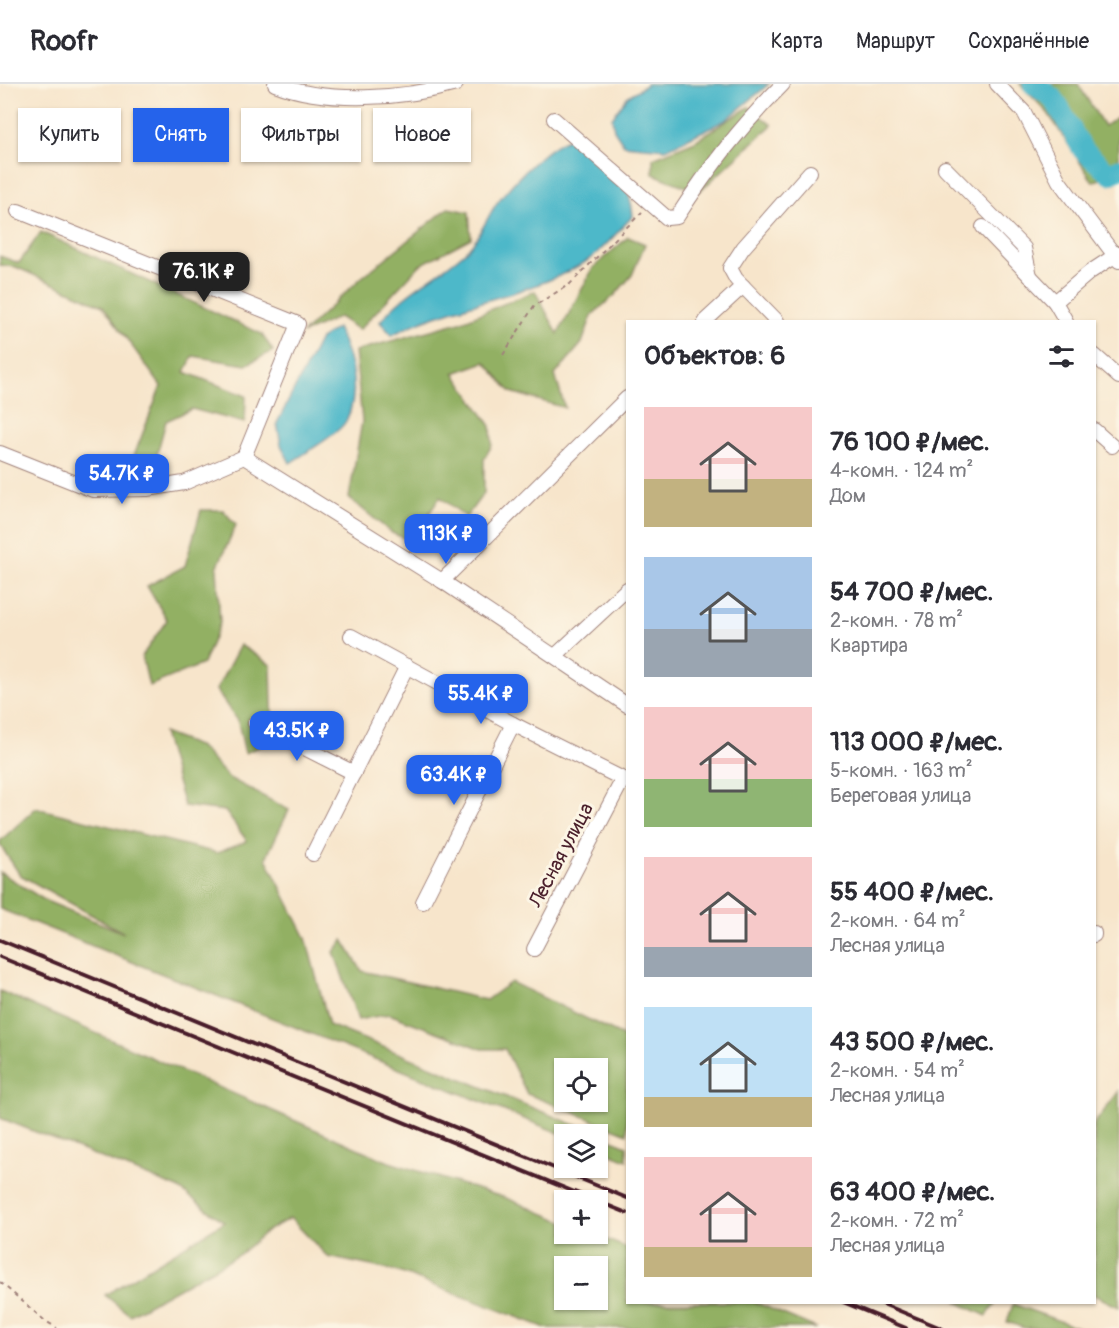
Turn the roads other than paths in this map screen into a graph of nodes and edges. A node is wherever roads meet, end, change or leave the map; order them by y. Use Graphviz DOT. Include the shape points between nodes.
graph roads {
  1 [pos="275,84"];
  2 [pos="456,84"];
  3 [pos="783,84"];
  4 [pos="997,84"];
  5 [pos="554,119"];
  6 [pos="945,168"];
  7 [pos="810,172"];
  8 [pos="18,211"];
  9 [pos="983,227"];
  10 [pos="1117,256"];
  11 [pos="1030,276"];
  12 [pos="743,286"];
  13 [pos="1055,302"];
  14 [pos="706,320"];
  15 [pos="776,320"];
  16 [pos="1065,320"];
  17 [pos="1096,357"];
  18 [pos="1119,377"];
  19 [pos="626,399"];
  20 [pos="1096,432"];
  21 [pos="1112,446"];
  22 [pos="0,453"];
  23 [pos="244,457"];
  24 [pos="442,581"];
  25 [pos="626,590"];
  26 [pos="351,636"];
  27 [pos="555,656"];
  28 [pos="407,666"];
  29 [pos="626,704"];
  30 [pos="255,723"];
  31 [pos="513,724"];
  32 [pos="354,773"];
  33 [pos="625,780"];
  34 [pos="313,854"];
  35 [pos="423,902"];
  36 [pos="534,949"];
  1 -- 2 [label="street" via="333,95 384,98"];
  3 -- 5 [label="street" via="743,124 677,218 667,218"];
  4 -- 10 [label="street" via="1024,111 1059,181"];
  6 -- 11 [label="street" via="1024,248"];
  7 -- 12 [label="street" via="730,268"];
  8 -- 23 [label="street" via="298,324"];
  9 -- 11 [label="street"];
  10 -- 13 [label="street"];
  11 -- 13 [label="street"];
  12 -- 14 [label="street"];
  12 -- 15 [label="street"];
  13 -- 16 [label="street"];
  17 -- 18 [label="street"];
  19 -- 24 [label="street"];
  20 -- 21 [label="street"];
  22 -- 23 [label="street" via="93,490 147,489 184,483"];
  23 -- 24 [label="street"];
  24 -- 27 [label="street"];
  25 -- 27 [label="street"];
  26 -- 28 [label="street, Лесная улица"];
  27 -- 29 [label="street"];
  28 -- 31 [label="street, Лесная улица"];
  28 -- 32 [label="street"];
  30 -- 32 [label="street"];
  31 -- 33 [label="street, Лесная улица"];
  31 -- 35 [label="street"];
  32 -- 34 [label="street"];
  33 -- 36 [label="street, Лесная улица"];
}
